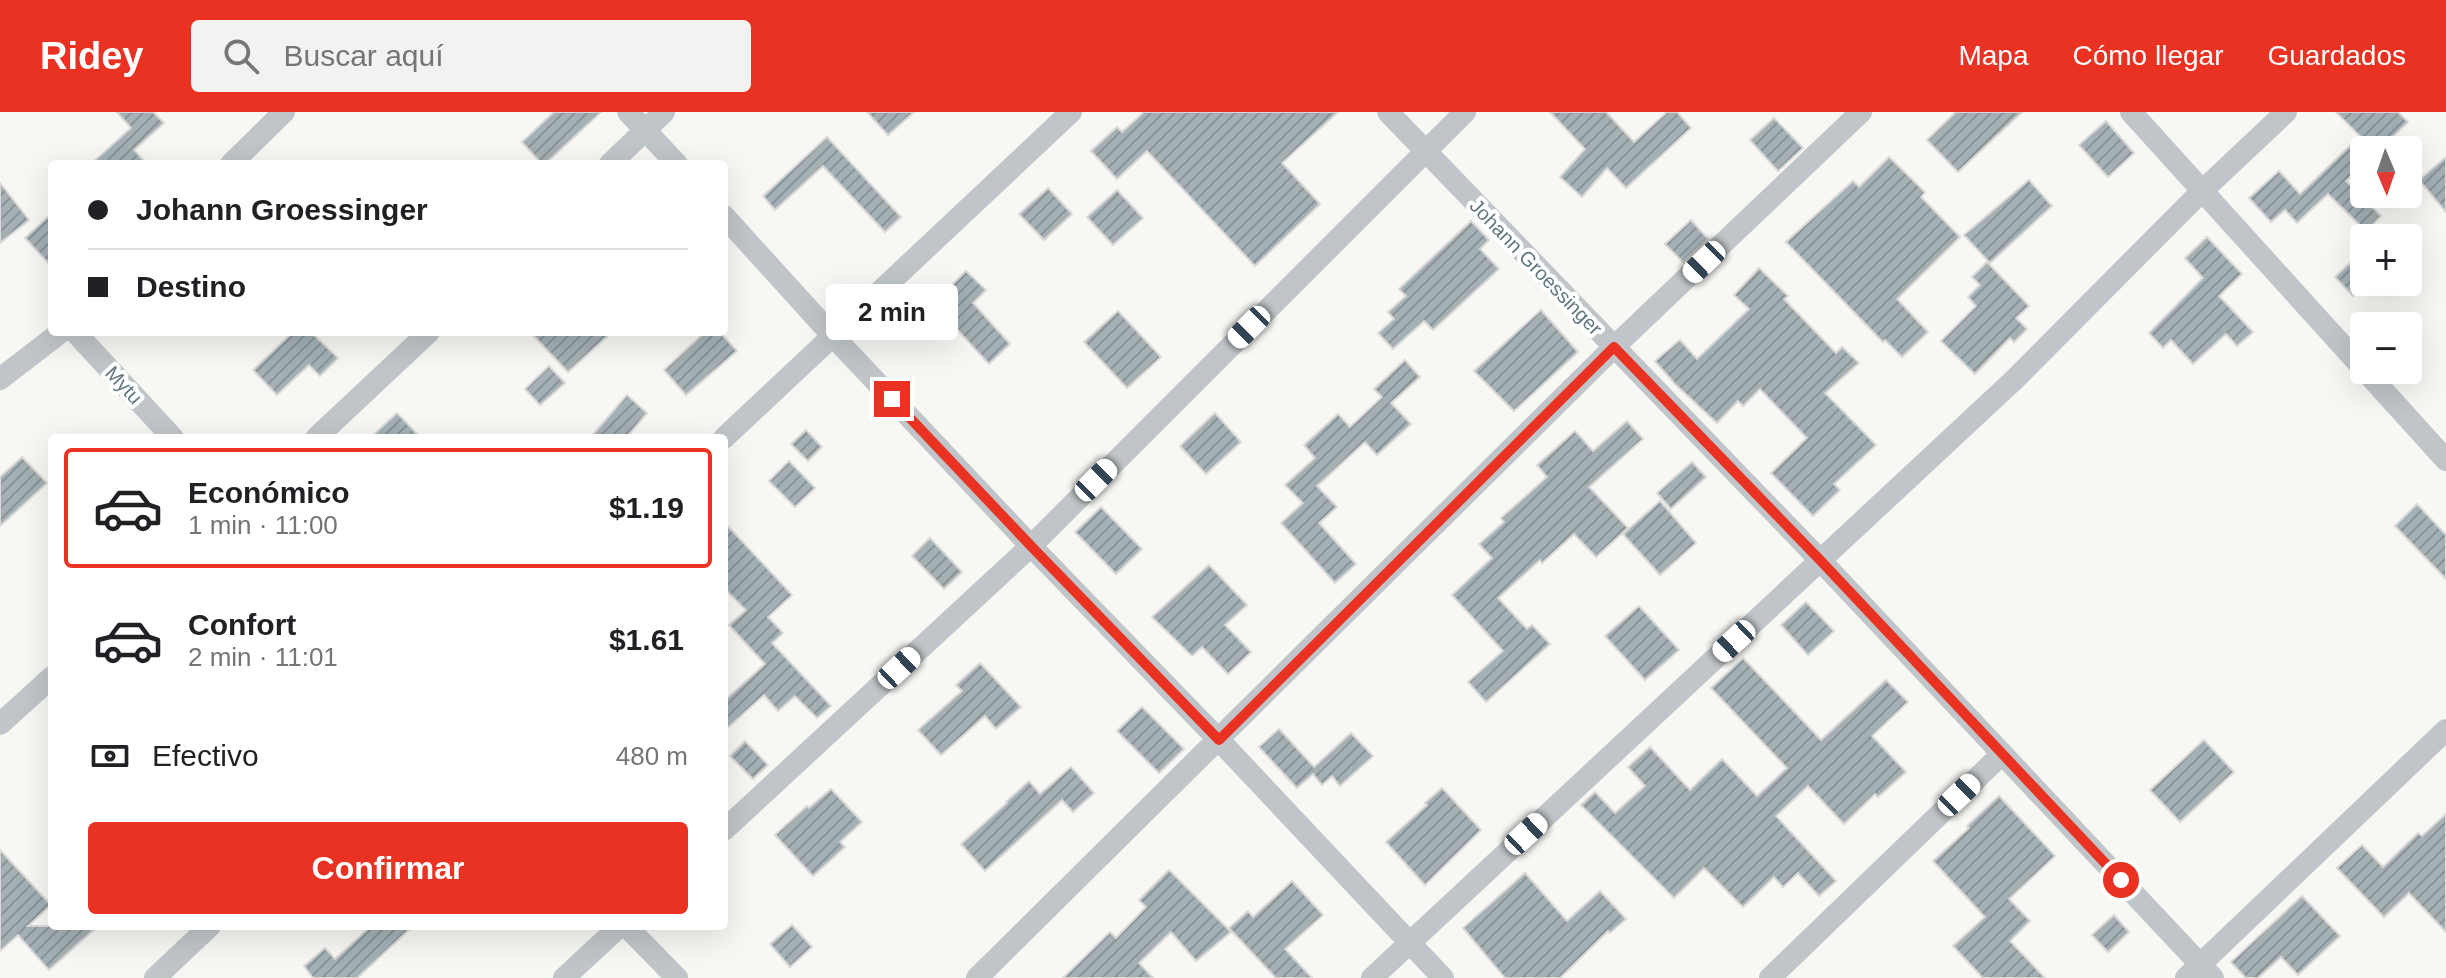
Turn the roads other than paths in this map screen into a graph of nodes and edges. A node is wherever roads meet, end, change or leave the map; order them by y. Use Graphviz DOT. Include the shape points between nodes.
graph roads {
  1 [pos="284,112"];
  2 [pos="628,112"];
  3 [pos="664,112"];
  4 [pos="1071,112"];
  5 [pos="1388,112"];
  6 [pos="1465,112"];
  7 [pos="1861,112"];
  8 [pos="2131,112"];
  9 [pos="2286,112"];
  10 [pos="646,130"];
  11 [pos="1424,152"];
  12 [pos="235,160"];
  13 [pos="614,160"];
  14 [pos="673,160"];
  15 [pos="2201,192"];
  16 [pos="728,220"];
  17 [pos="832,335"];
  18 [pos="55,336"];
  19 [pos="79,336"];
  20 [pos="425,336"];
  21 [pos="1614,347"];
  22 [pos="3,371"];
  23 [pos="169,434"];
  24 [pos="320,434"];
  25 [pos="728,434"];
  26 [pos="2446,460"];
  27 [pos="1031,546"];
  28 [pos="1820,560"];
  29 [pos="48,681"];
  30 [pos="0,724"];
  31 [pos="2446,730"];
  32 [pos="1219,740"];
  33 [pos="2002,754"];
  34 [pos="728,826"];
  35 [pos="206,930"];
  36 [pos="616,930"];
  37 [pos="630,930"];
  38 [pos="1409,943"];
  39 [pos="2200,973"];
  40 [pos="155,978"];
  41 [pos="564,978"];
  42 [pos="677,978"];
  43 [pos="977,978"];
  44 [pos="1372,978"];
  45 [pos="1443,978"];
  46 [pos="1770,978"];
  1 -- 12 [label="street"];
  2 -- 10 [label="street"];
  3 -- 10 [label="street"];
  4 -- 17 [label="street"];
  5 -- 11 [label="street, Johann Groessinger"];
  6 -- 11 [label="street"];
  7 -- 21 [label="street"];
  8 -- 15 [label="street"];
  9 -- 15 [label="street"];
  10 -- 13 [label="street"];
  10 -- 14 [label="street"];
  11 -- 21 [label="street, Johann Groessinger"];
  11 -- 27 [label="street"];
  15 -- 26 [label="street"];
  15 -- 28 [label="street" via="2014,380"];
  16 -- 17 [label="street"];
  17 -- 25 [label="street"];
  17 -- 27 [label="street"];
  18 -- 22 [label="street"];
  19 -- 23 [label="street, Mytu"];
  20 -- 24 [label="street"];
  21 -- 28 [label="street, Johann Groessinger"];
  21 -- 32 [label="street"];
  27 -- 32 [label="street"];
  27 -- 34 [label="street"];
  28 -- 33 [label="street, Johann Groessinger"];
  28 -- 38 [label="street"];
  29 -- 30 [label="street"];
  31 -- 39 [label="street"];
  32 -- 38 [label="street"];
  32 -- 43 [label="street"];
  33 -- 39 [label="street, Johann Groessinger"];
  33 -- 46 [label="street"];
  35 -- 40 [label="street"];
  36 -- 41 [label="street"];
  37 -- 42 [label="street"];
  38 -- 44 [label="street"];
  38 -- 45 [label="street"];
}
